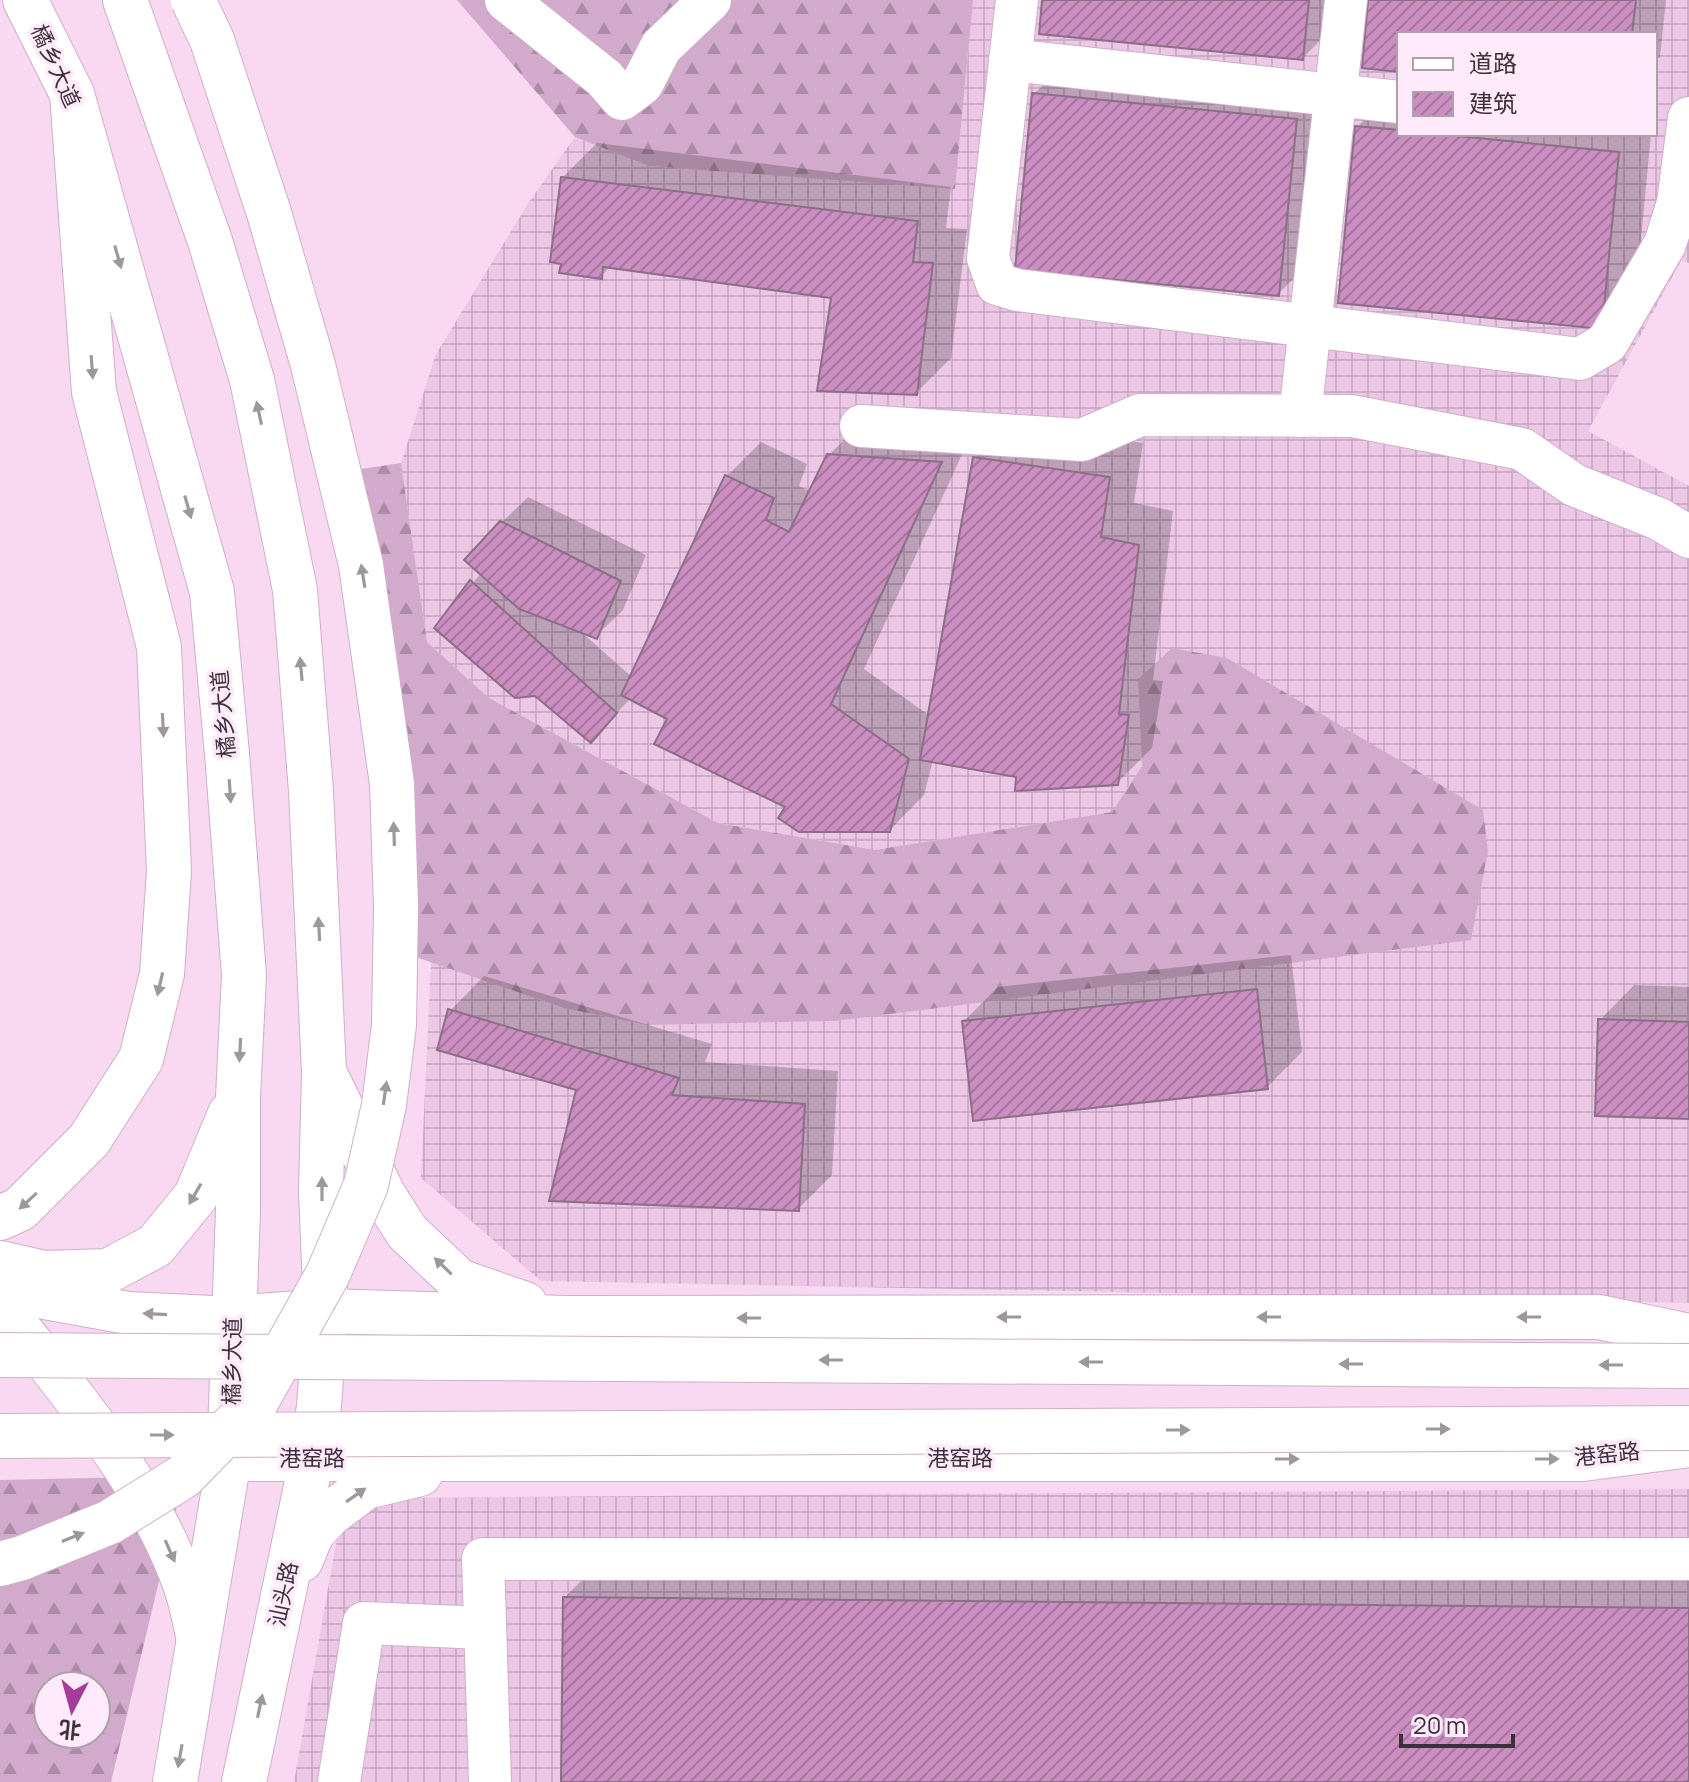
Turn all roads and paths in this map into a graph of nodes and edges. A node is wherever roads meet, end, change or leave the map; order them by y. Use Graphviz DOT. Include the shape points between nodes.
graph roads {
  1 [pos="25,0"];
  2 [pos="125,0"];
  3 [pos="193,0"];
  4 [pos="506,0"];
  5 [pos="710,0"];
  6 [pos="1017,0"];
  7 [pos="1346,0"];
  8 [pos="1010,60"];
  9 [pos="72,94"];
  10 [pos="1335,95"];
  11 [pos="1397,102"];
  12 [pos="1689,118"];
  13 [pos="1310,326"];
  14 [pos="1300,416"];
  15 [pos="861,426"];
  16 [pos="1689,537"];
  17 [pos="324,1072"];
  18 [pos="238,1097"];
  19 [pos="0,1218"];
  20 [pos="0,1263"];
  21 [pos="0,1274"];
  22 [pos="0,1303"];
  23 [pos="326,1311"];
  24 [pos="233,1318"];
  25 [pos="565,1318"];
  26 [pos="1689,1336"];
  27 [pos="0,1355"];
  28 [pos="1689,1366"];
  29 [pos="1689,1428"];
  30 [pos="0,1436"];
  31 [pos="1689,1445"];
  32 [pos="312,1458"];
  33 [pos="531,1458"];
  34 [pos="229,1459"];
  35 [pos="1689,1559"];
  36 [pos="0,1564"];
  37 [pos="282,1602"];
  38 [pos="485,1628"];
  39 [pos="199,1644"];
  40 [pos="175,1782"];
  41 [pos="244,1782"];
  42 [pos="339,1782"];
  43 [pos="490,1782"];
  1 -- 9 [label="main road, 橘乡大道"];
  17 -- 2 [label="main road, one-way" via="313,821 295,590 252,380 210,241"];
  36 -- 3 [label="main road, one-way, bridge" via="110,1522 184,1476 256,1402 328,1274 366,1185 394,1025 392,784 361,565 313,365 269,213 212,40"];
  4 -- 5 [label="street" via="604,78 622,99 642,84 661,47"];
  6 -- 8 [label="street"];
  7 -- 10 [label="street"];
  8 -- 10 [label="street"];
  8 -- 13 [label="street" via="988,258 997,284"];
  9 -- 18 [label="main road, 橘乡大道, one-way" via="212,592 244,975"];
  9 -- 19 [label="main road, one-way" via="94,392 159,647 169,871 162,974 141,1059 89,1140 20,1209"];
  10 -- 11 [label="street"];
  10 -- 13 [label="street"];
  12 -- 13 [label="street" via="1678,203 1665,244 1607,343 1580,359"];
  13 -- 14 [label="street"];
  14 -- 15 [label="street" via="1140,415 1082,440"];
  14 -- 16 [label="street" via="1352,416 1522,449 1574,485 1659,519"];
  23 -- 17 [label="main road, one-way"];
  25 -- 17 [label="main road, one-way" via="459,1281 407,1232"];
  18 -- 20 [label="main road, one-way" via="196,1196 155,1246 108,1271 44,1273"];
  18 -- 24 [label="main road, 橘乡大道"];
  24 -- 21 [label="street, one-way" via="128,1313 45,1298"];
  22 -- 39 [label="street, one-way" via="114,1449 151,1510 185,1585"];
  23 -- 24 [label="main road"];
  23 -- 25 [label="main road"];
  23 -- 32 [label="main road, 汕头路"];
  24 -- 34 [label="main road, 橘乡大道"];
  26 -- 25 [label="main road, one-way" via="1599,1317"];
  28 -- 27 [label="main road, one-way, bridge"];
  30 -- 29 [label="main road, one-way, bridge"];
  33 -- 31 [label="main road, 港窑路, one-way" via="1583,1459"];
  32 -- 33 [label="main road, 港窑路"];
  32 -- 34 [label="main road, 港窑路"];
  32 -- 37 [label="main road, 汕头路"];
  37 -- 33 [label="main road, one-way" via="312,1533 366,1487"];
  34 -- 39 [label="main road"];
  35 -- 38 [label="street" via="483,1559"];
  41 -- 37 [label="main road, 汕头路, one-way"];
  38 -- 42 [label="street" via="364,1623"];
  38 -- 43 [label="street"];
  39 -- 40 [label="main road, one-way"];
}
